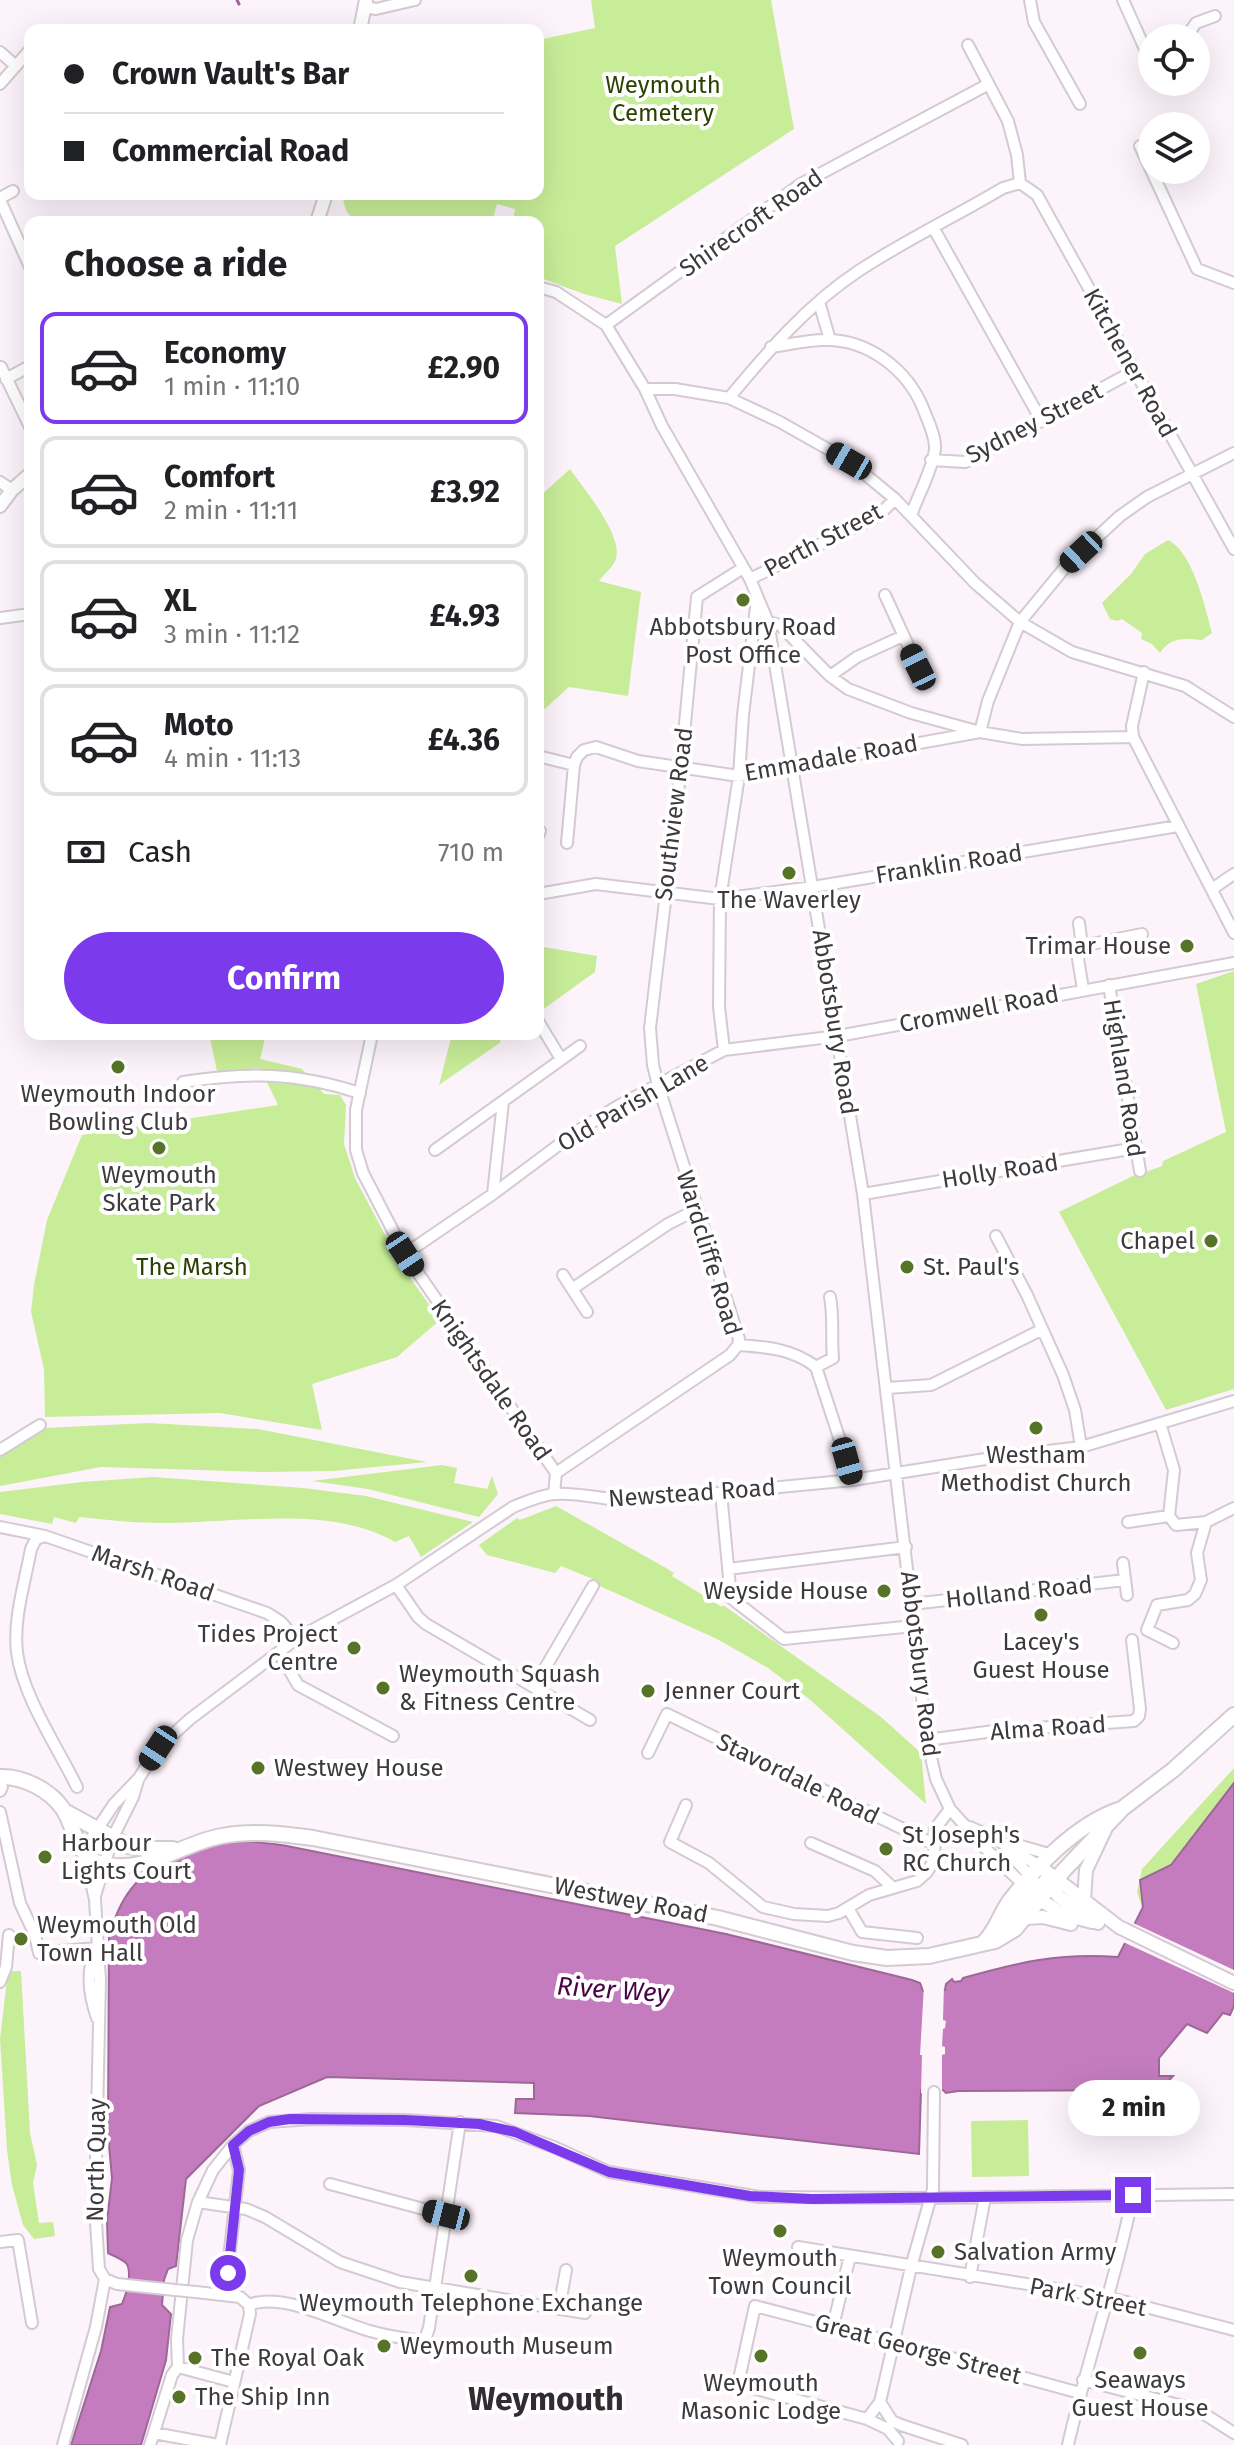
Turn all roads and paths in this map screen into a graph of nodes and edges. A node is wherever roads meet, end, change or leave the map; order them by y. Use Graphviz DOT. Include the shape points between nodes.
graph roads {
  1 [pos="415,0"];
  2 [pos="1030,0"];
  3 [pos="1123,0"];
  4 [pos="365,3"];
  5 [pos="1215,16"];
  6 [pos="361,24"];
  7 [pos="1195,24"];
  8 [pos="1138,29"];
  9 [pos="968,45"];
  10 [pos="0,52"];
  11 [pos="24,57"];
  12 [pos="16,66"];
  13 [pos="0,84"];
  14 [pos="987,85"];
  15 [pos="1080,104"];
  16 [pos="1020,183"];
  17 [pos="1158,184"];
  18 [pos="13,191"];
  19 [pos="0,199"];
  20 [pos="934,229"];
  21 [pos="24,253"];
  22 [pos="1234,283"];
  23 [pos="544,289"];
  24 [pos="819,302"];
  25 [pos="606,325"];
  26 [pos="830,340"];
  27 [pos="771,347"];
  28 [pos="1,367"];
  29 [pos="24,369"];
  30 [pos="1134,371"];
  31 [pos="6,379"];
  32 [pos="645,389"];
  33 [pos="729,398"];
  34 [pos="24,415"];
  35 [pos="1041,420"];
  36 [pos="1234,453"];
  37 [pos="931,460"];
  38 [pos="1192,472"];
  39 [pos="24,479"];
  40 [pos="0,482"];
  41 [pos="12,490"];
  42 [pos="895,499"];
  43 [pos="0,506"];
  44 [pos="912,513"];
  45 [pos="1234,549"];
  46 [pos="743,568"];
  47 [pos="750,579"];
  48 [pos="885,595"];
  49 [pos="757,596"];
  50 [pos="24,615"];
  51 [pos="0,618"];
  52 [pos="768,622"];
  53 [pos="1020,622"];
  54 [pos="903,636"];
  55 [pos="918,667"];
  56 [pos="1144,672"];
  57 [pos="830,676"];
  58 [pos="1234,717"];
  59 [pos="980,732"];
  60 [pos="1133,737"];
  61 [pos="544,758"];
  62 [pos="574,765"];
  63 [pos="681,766"];
  64 [pos="791,767"];
  65 [pos="739,776"];
  66 [pos="1178,826"];
  67 [pos="567,843"];
  68 [pos="1234,874"];
  69 [pos="813,887"];
  70 [pos="1212,889"];
  71 [pos="544,893"];
  72 [pos="664,893"];
  73 [pos="720,899"];
  74 [pos="1079,923"];
  75 [pos="1234,933"];
  76 [pos="1142,934"];
  77 [pos="1082,946"];
  78 [pos="1234,963"];
  79 [pos="1109,985"];
  80 [pos="1083,989"];
  81 [pos="544,1031"];
  82 [pos="838,1036"];
  83 [pos="371,1040"];
  84 [pos="580,1046"];
  85 [pos="724,1050"];
  86 [pos="561,1059"];
  87 [pos="183,1082"];
  88 [pos="658,1085"];
  89 [pos="360,1093"];
  90 [pos="503,1102"];
  91 [pos="1136,1148"];
  92 [pos="435,1150"];
  93 [pos="1140,1171"];
  94 [pos="493,1194"];
  95 [pos="863,1194"];
  96 [pos="696,1210"];
  97 [pos="996,1236"];
  98 [pos="405,1254"];
  99 [pos="563,1275"];
  100 [pos="572,1289"];
  101 [pos="830,1297"];
  102 [pos="587,1312"];
  103 [pos="1041,1330"];
  104 [pos="738,1345"];
  105 [pos="816,1367"];
  106 [pos="887,1388"];
  107 [pos="1234,1401"];
  108 [pos="1160,1423"];
  109 [pos="40,1425"];
  110 [pos="1081,1447"];
  111 [pos="0,1450"];
  112 [pos="897,1472"];
  113 [pos="556,1473"];
  114 [pos="853,1480"];
  115 [pos="721,1493"];
  116 [pos="554,1494"];
  117 [pos="1234,1508"];
  118 [pos="1169,1516"];
  119 [pos="1128,1522"];
  120 [pos="1206,1522"];
  121 [pos="0,1527"];
  122 [pos="45,1536"];
  123 [pos="906,1547"];
  124 [pos="1123,1563"];
  125 [pos="728,1569"];
  126 [pos="1125,1580"];
  127 [pos="396,1585"];
  128 [pos="593,1586"];
  129 [pos="1127,1595"];
  130 [pos="912,1604"];
  131 [pos="914,1626"];
  132 [pos="296,1639"];
  133 [pos="1132,1640"];
  134 [pos="1173,1643"];
  135 [pos="279,1652"];
  136 [pos="534,1687"];
  137 [pos="1234,1715"];
  138 [pos="590,1720"];
  139 [pos="393,1736"];
  140 [pos="927,1740"];
  141 [pos="648,1753"];
  142 [pos="139,1778"];
  143 [pos="1,1782"];
  144 [pos="77,1787"];
  145 [pos="686,1805"];
  146 [pos="1123,1808"];
  147 [pos="950,1809"];
  148 [pos="64,1811"];
  149 [pos="0,1812"];
  150 [pos="1109,1824"];
  151 [pos="968,1827"];
  152 [pos="97,1828"];
  153 [pos="994,1838"];
  154 [pos="112,1839"];
  155 [pos="811,1843"];
  156 [pos="934,1844"];
  157 [pos="178,1849"];
  158 [pos="85,1854"];
  159 [pos="103,1865"];
  160 [pos="1042,1878"];
  161 [pos="892,1887"];
  162 [pos="95,1900"];
  163 [pos="1084,1900"];
  164 [pos="848,1908"];
  165 [pos="1026,1918"];
  166 [pos="1109,1924"];
  167 [pos="9,1935"];
  168 [pos="917,1938"];
  169 [pos="981,1944"];
  170 [pos="97,1948"];
  171 [pos="0,1982"];
  172 [pos="1234,1983"];
  173 [pos="934,2092"];
  174 [pos="460,2122"];
  175 [pos="233,2145"];
  176 [pos="330,2184"];
  177 [pos="1234,2194"];
  178 [pos="1133,2195"];
  179 [pos="985,2197"];
  180 [pos="929,2198"];
  181 [pos="198,2202"];
  182 [pos="236,2208"];
  183 [pos="446,2215"];
  184 [pos="0,2242"];
  185 [pos="798,2247"];
  186 [pos="850,2256"];
  187 [pos="911,2267"];
  188 [pos="566,2270"];
  189 [pos="970,2277"];
  190 [pos="105,2279"];
  191 [pos="435,2290"];
  192 [pos="225,2294"];
  193 [pos="1107,2297"];
  194 [pos="249,2305"];
  195 [pos="559,2309"];
  196 [pos="585,2313"];
  197 [pos="32,2323"];
  198 [pos="833,2326"];
  199 [pos="1234,2330"];
  200 [pos="893,2342"];
  201 [pos="178,2367"];
  202 [pos="1083,2380"];
  203 [pos="234,2382"];
  204 [pos="1080,2393"];
  205 [pos="880,2402"];
  206 [pos="867,2419"];
  207 [pos="914,2431"];
  208 [pos="154,2433"];
  209 [pos="1234,2433"];
  210 [pos="897,2443"];
  211 [pos="63,2445"];
  212 [pos="150,2445"];
  213 [pos="219,2445"];
  214 [pos="962,2445"];
  215 [pos="1068,2445"];
  1 -- 4 [label="street" via="376,9"];
  2 -- 15 [label="street" via="1034,22"];
  3 -- 8 [label="street"];
  4 -- 6 [label="main road"];
  5 -- 7 [label="street"];
  9 -- 14 [label="street"];
  10 -- 12 [label="street"];
  11 -- 12 [label="street"];
  12 -- 13 [label="street"];
  14 -- 16 [label="street" via="1008,121"];
  14 -- 25 [label="street, Shirecroft Road" via="801,184"];
  16 -- 20 [label="street"];
  16 -- 30 [label="street, Kitchener Road" via="1037,195"];
  17 -- 22 [label="street" via="1197,269"];
  18 -- 19 [label="street"];
  19 -- 21 [label="street"];
  20 -- 24 [label="street" via="858,271"];
  20 -- 35 [label="street"];
  23 -- 25 [label="street, Abbotsbury Road"];
  24 -- 26 [label="street"];
  24 -- 27 [label="street"];
  25 -- 32 [label="street, Abbotsbury Road"];
  26 -- 27 [label="street"];
  26 -- 37 [label="street" via="858,344 906,379 931,428"];
  27 -- 33 [label="street"];
  28 -- 31 [label="street"];
  29 -- 31 [label="street"];
  30 -- 35 [label="street, Sydney Street"];
  30 -- 38 [label="street, Kitchener Road"];
  31 -- 34 [label="street"];
  32 -- 33 [label="street"];
  32 -- 46 [label="street, Abbotsbury Road"];
  33 -- 42 [label="street" via="849,461"];
  35 -- 37 [label="street, Sydney Street" via="965,462"];
  36 -- 38 [label="street"];
  37 -- 44 [label="street"];
  38 -- 45 [label="street, Kitchener Road"];
  38 -- 53 [label="street" via="1120,516 1067,565"];
  39 -- 41 [label="main road"];
  40 -- 41 [label="street"];
  41 -- 43 [label="main road"];
  42 -- 44 [label="street"];
  42 -- 47 [label="street, Perth Street" via="879,515"];
  44 -- 53 [label="street" via="975,583"];
  46 -- 47 [label="street, Abbotsbury Road"];
  46 -- 63 [label="street, Southview Road" via="697,597"];
  47 -- 49 [label="street, Abbotsbury Road"];
  48 -- 54 [label="street"];
  49 -- 52 [label="street, Abbotsbury Road"];
  49 -- 65 [label="street, Old Parish Lane"];
  50 -- 51 [label="street"];
  52 -- 57 [label="street" via="780,625"];
  52 -- 64 [label="street, Abbotsbury Road"];
  53 -- 56 [label="street" via="1072,652"];
  53 -- 59 [label="street"];
  54 -- 55 [label="street"];
  54 -- 57 [label="street"];
  56 -- 58 [label="street" via="1193,690"];
  56 -- 60 [label="street"];
  57 -- 59 [label="street" via="868,698"];
  59 -- 60 [label="street" via="1022,739"];
  59 -- 64 [label="street, Emmadale Road"];
  60 -- 66 [label="street"];
  61 -- 62 [label="street"];
  62 -- 63 [label="street, Emmadale Road" via="584,750 596,747 638,761"];
  62 -- 67 [label="street"];
  63 -- 65 [label="street, Emmadale Road"];
  63 -- 72 [label="street, Southview Road"];
  64 -- 65 [label="street, Emmadale Road"];
  64 -- 69 [label="street, Abbotsbury Road"];
  65 -- 73 [label="street, Old Parish Lane"];
  66 -- 69 [label="street, Franklin Road"];
  66 -- 70 [label="street"];
  68 -- 70 [label="street"];
  69 -- 73 [label="street, Franklin Road"];
  69 -- 82 [label="street, Abbotsbury Road"];
  70 -- 75 [label="street"];
  71 -- 72 [label="street, Franklin Road" via="596,884"];
  72 -- 73 [label="street, Franklin Road"];
  72 -- 88 [label="street, Southview Road" via="650,1028"];
  73 -- 85 [label="street, Old Parish Lane"];
  74 -- 77 [label="street"];
  76 -- 77 [label="street"];
  77 -- 80 [label="street" via="1078,959"];
  78 -- 79 [label="street, Cromwell Road"];
  79 -- 80 [label="street, Cromwell Road"];
  79 -- 91 [label="street, Highland Road"];
  80 -- 82 [label="street, Cromwell Road"];
  81 -- 86 [label="street"];
  82 -- 85 [label="street, Cromwell Road"];
  82 -- 95 [label="street, Abbotsbury Road"];
  83 -- 89 [label="street, Knightsdale Road"];
  84 -- 86 [label="street"];
  85 -- 88 [label="street, Old Parish Lane"];
  86 -- 90 [label="street"];
  87 -- 89 [label="street" via="226,1075 289,1075"];
  88 -- 94 [label="street, Old Parish Lane" via="576,1132"];
  88 -- 96 [label="street, Wardcliffe Road"];
  89 -- 98 [label="street, Knightsdale Road" via="356,1150"];
  90 -- 92 [label="street"];
  90 -- 94 [label="street"];
  91 -- 93 [label="street, Highland Road"];
  91 -- 95 [label="street, Holly Road"];
  94 -- 98 [label="street, Old Parish Lane"];
  95 -- 106 [label="street, Abbotsbury Road"];
  96 -- 100 [label="street"];
  96 -- 104 [label="street, Wardcliffe Road"];
  97 -- 103 [label="street"];
  98 -- 113 [label="street, Knightsdale Road"];
  99 -- 100 [label="street"];
  100 -- 102 [label="street"];
  101 -- 105 [label="street" via="833,1358"];
  103 -- 106 [label="street" via="931,1385"];
  103 -- 110 [label="street" via="1075,1410"];
  104 -- 105 [label="street" via="785,1350"];
  104 -- 113 [label="street, Wardcliffe Road"];
  105 -- 114 [label="street"];
  106 -- 112 [label="street, Abbotsbury Road"];
  107 -- 108 [label="street, Newstead Road"];
  108 -- 110 [label="street, Newstead Road"];
  108 -- 118 [label="street" via="1174,1470"];
  109 -- 111 [label="street"];
  110 -- 112 [label="street, Newstead Road"];
  112 -- 114 [label="street, Newstead Road"];
  112 -- 123 [label="street, Abbotsbury Road"];
  113 -- 116 [label="street, Knightsdale Road"];
  114 -- 115 [label="street, Newstead Road"];
  115 -- 116 [label="street, Newstead Road" via="609,1501"];
  115 -- 125 [label="street"];
  116 -- 127 [label="street, Newstead Road" via="513,1507"];
  117 -- 120 [label="street"];
  118 -- 119 [label="street"];
  118 -- 120 [label="street" via="1176,1525"];
  120 -- 134 [label="street" via="1197,1553 1201,1580 1195,1594 1157,1605 1147,1630"];
  121 -- 122 [label="street, Marsh Road"];
  122 -- 132 [label="street, Marsh Road" via="267,1613"];
  122 -- 144 [label="street" via="31,1549 17,1652 24,1683"];
  123 -- 125 [label="street"];
  123 -- 130 [label="street, Abbotsbury Road"];
  124 -- 126 [label="street, Holland Road"];
  125 -- 131 [label="street" via="731,1598 784,1639"];
  126 -- 129 [label="street, Holland Road"];
  126 -- 130 [label="street, Holland Road"];
  127 -- 132 [label="street, Newstead Road"];
  127 -- 136 [label="street" via="426,1624"];
  128 -- 136 [label="street"];
  130 -- 131 [label="street, Abbotsbury Road"];
  131 -- 140 [label="street, Abbotsbury Road"];
  132 -- 135 [label="street, Newstead Road"];
  133 -- 140 [label="street, Alma Road" via="1140,1709 1134,1721"];
  135 -- 139 [label="street" via="298,1685"];
  135 -- 142 [label="street, Newstead Road" via="177,1730"];
  136 -- 138 [label="street"];
  137 -- 146 [label="highway"];
  140 -- 147 [label="street, Abbotsbury Road"];
  141 -- 156 [label="street, Stavordale Road" via="667,1714"];
  142 -- 152 [label="street, Newstead Road"];
  142 -- 154 [label="street, Newstead Road"];
  143 -- 148 [label="highway" via="19,1779 47,1794"];
  145 -- 164 [label="street" via="670,1842 709,1863 763,1907 828,1916"];
  146 -- 150 [label="highway"];
  146 -- 160 [label="highway" via="1090,1823"];
  147 -- 151 [label="street, Abbotsbury Road"];
  147 -- 156 [label="street" via="937,1823"];
  148 -- 152 [label="highway"];
  148 -- 158 [label="highway"];
  149 -- 170 [label="street" via="20,1903 39,1953"];
  150 -- 160 [label="highway"];
  150 -- 163 [label="main road" via="1086,1870"];
  151 -- 153 [label="street, Abbotsbury Road"];
  151 -- 160 [label="street, Abbotsbury Road" via="986,1849"];
  152 -- 154 [label="highway"];
  152 -- 158 [label="street, Newstead Road"];
  153 -- 160 [label="street, Abbotsbury Road"];
  153 -- 160 [label="street"];
  154 -- 157 [label="highway, Westwey Road" via="135,1848"];
  154 -- 159 [label="street, Newstead Road"];
  155 -- 161 [label="street" via="875,1871"];
  156 -- 161 [label="street" via="927,1872 917,1881"];
  157 -- 159 [label="highway, Westwey Road" via="137,1865"];
  157 -- 169 [label="highway, Westwey Road" via="235,1834 313,1838 685,1910 887,1958 929,1956"];
  158 -- 159 [label="highway"];
  158 -- 162 [label="street, North Quay"];
  159 -- 162 [label="street, North Quay"];
  160 -- 163 [label="main road"];
  160 -- 165 [label="highway, Westwey Road"];
  160 -- 166 [label="main road" via="1058,1896"];
  160 -- 169 [label="highway" via="1006,1906 995,1931"];
  161 -- 164 [label="street"];
  162 -- 170 [label="street, North Quay"];
  163 -- 166 [label="main road"];
  164 -- 168 [label="street" via="862,1932"];
  165 -- 166 [label="main road"];
  165 -- 169 [label="highway, Westwey Road" via="1005,1936"];
  166 -- 172 [label="main road"];
  167 -- 171 [label="street"];
  170 -- 190 [label="street, North Quay" via="101,1989 95,2238"];
  173 -- 180 [label="street"];
  174 -- 175 [label="street" via="290,2119 249,2131"];
  174 -- 180 [label="street" via="496,2126 609,2172 656,2181 760,2197"];
  174 -- 183 [label="street"];
  175 -- 181 [label="street"];
  175 -- 182 [label="street" via="239,2170"];
  176 -- 183 [label="street"];
  177 -- 178 [label="street"];
  178 -- 179 [label="street"];
  178 -- 193 [label="street"];
  179 -- 180 [label="street"];
  179 -- 189 [label="street"];
  180 -- 187 [label="street"];
  181 -- 182 [label="street"];
  181 -- 201 [label="street" via="187,2240"];
  182 -- 191 [label="street" via="265,2217 340,2262"];
  182 -- 192 [label="street"];
  183 -- 191 [label="street"];
  184 -- 197 [label="street" via="18,2240"];
  185 -- 186 [label="street, Park Street"];
  186 -- 187 [label="street, Park Street"];
  186 -- 198 [label="street"];
  187 -- 189 [label="street, Park Street"];
  187 -- 200 [label="street"];
  188 -- 195 [label="street"];
  189 -- 193 [label="street, Park Street"];
  190 -- 192 [label="street, bridge"];
  190 -- 211 [label="street"];
  191 -- 194 [label="street" via="429,2328 420,2341 371,2332 285,2304 263,2300"];
  191 -- 195 [label="street"];
  192 -- 194 [label="street"];
  193 -- 199 [label="street, Park Street"];
  193 -- 202 [label="street"];
  194 -- 203 [label="street"];
  195 -- 196 [label="street"];
  198 -- 200 [label="street, Great George Street"];
  198 -- 206 [label="street, Great George Street" via="755,2306 738,2384"];
  200 -- 204 [label="street, Great George Street"];
  200 -- 205 [label="street"];
  201 -- 203 [label="street"];
  201 -- 208 [label="street"];
  202 -- 204 [label="street"];
  202 -- 209 [label="street" via="1198,2410"];
  203 -- 213 [label="street"];
  204 -- 215 [label="street"];
  205 -- 206 [label="street"];
  205 -- 207 [label="street" via="892,2421"];
  206 -- 210 [label="street" via="888,2429"];
  207 -- 210 [label="street"];
  207 -- 214 [label="street"];
  208 -- 212 [label="street"];
  208 -- 213 [label="street"];
}
